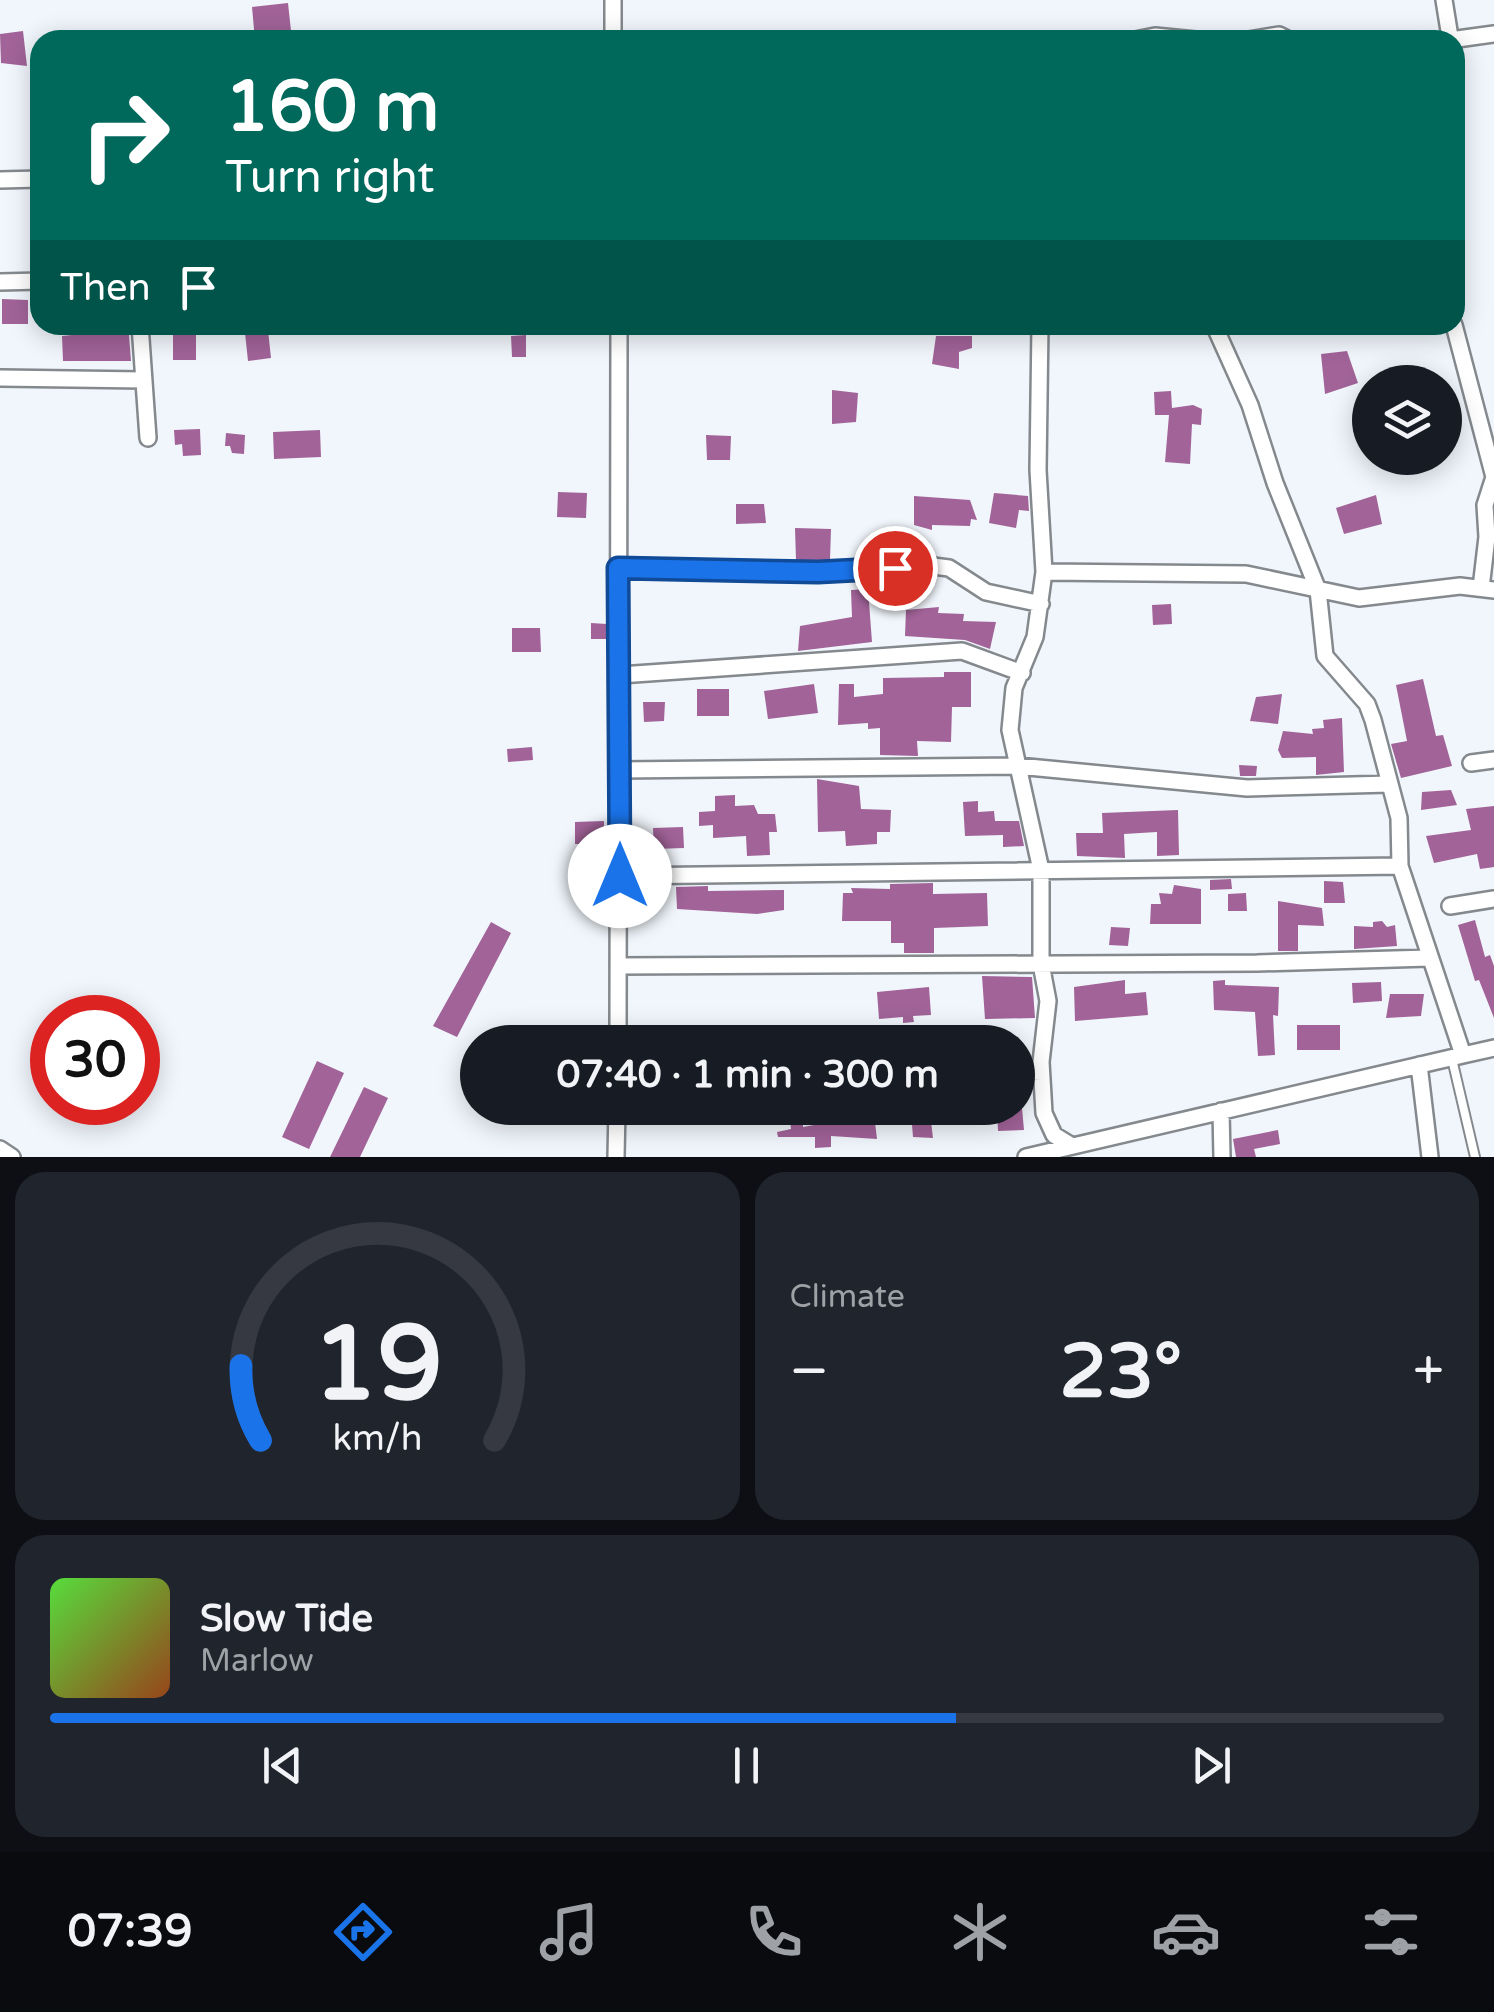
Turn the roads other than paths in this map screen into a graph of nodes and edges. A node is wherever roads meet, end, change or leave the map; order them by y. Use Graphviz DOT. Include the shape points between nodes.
graph roads {
  1 [pos="613,0"];
  2 [pos="1444,0"];
  3 [pos="612,30"];
  4 [pos="1449,30"];
  5 [pos="1494,34"];
  6 [pos="1465,37"];
  7 [pos="30,179"];
  8 [pos="0,180"];
  9 [pos="30,281"];
  10 [pos="0,282"];
  11 [pos="141,335"];
  12 [pos="619,335"];
  13 [pos="1040,335"];
  14 [pos="1218,335"];
  15 [pos="1457,335"];
  16 [pos="0,378"];
  17 [pos="143,380"];
  18 [pos="148,438"];
  19 [pos="618,568"];
  20 [pos="1044,572"];
  21 [pos="1488,589"];
  22 [pos="1318,590"];
  23 [pos="1041,604"];
  24 [pos="1022,673"];
  25 [pos="620,675"];
  26 [pos="1494,760"];
  27 [pos="1471,763"];
  28 [pos="1018,766"];
  29 [pos="620,770"];
  30 [pos="1389,784"];
  31 [pos="1400,866"];
  32 [pos="1040,870"];
  33 [pos="620,876"];
  34 [pos="1494,899"];
  35 [pos="1450,906"];
  36 [pos="1429,958"];
  37 [pos="1041,964"];
  38 [pos="618,966"];
  39 [pos="618,1025"];
  40 [pos="1494,1048"];
  41 [pos="1457,1056"];
  42 [pos="1419,1065"];
  43 [pos="1035,1072"];
  44 [pos="1042,1072"];
  45 [pos="1221,1112"];
  46 [pos="617,1125"];
  47 [pos="1072,1146"];
  48 [pos="0,1150"];
  49 [pos="12,1157"];
  50 [pos="616,1157"];
  51 [pos="1026,1157"];
  52 [pos="1222,1157"];
  53 [pos="1430,1157"];
  54 [pos="1475,1157"];
  1 -- 3 [label="street"];
  2 -- 4 [label="street"];
  5 -- 6 [label="street"];
  7 -- 8 [label="street"];
  9 -- 10 [label="street"];
  11 -- 17 [label="street"];
  12 -- 19 [label="street"];
  13 -- 20 [label="street"];
  14 -- 22 [label="street"];
  15 -- 21 [label="street" via="1494,477 1484,505"];
  16 -- 17 [label="street"];
  17 -- 18 [label="street"];
  19 -- 23 [label="street" via="818,572 933,566 949,568 986,592"];
  19 -- 25 [label="street"];
  20 -- 22 [label="street" via="1246,574"];
  20 -- 23 [label="street"];
  21 -- 22 [label="street" via="1359,598"];
  22 -- 30 [label="street" via="1325,656 1367,704"];
  23 -- 24 [label="street"];
  24 -- 25 [label="street" via="962,652"];
  24 -- 28 [label="street" via="1010,709"];
  25 -- 29 [label="street"];
  26 -- 27 [label="street"];
  28 -- 29 [label="street"];
  28 -- 30 [label="street" via="1247,788"];
  28 -- 32 [label="street"];
  29 -- 33 [label="street"];
  30 -- 31 [label="street" via="1400,818"];
  31 -- 32 [label="street"];
  31 -- 36 [label="street"];
  32 -- 33 [label="street"];
  32 -- 37 [label="street"];
  33 -- 38 [label="street"];
  34 -- 35 [label="street"];
  36 -- 37 [label="street"];
  36 -- 41 [label="street"];
  37 -- 38 [label="street"];
  37 -- 44 [label="street" via="1048,1001"];
  38 -- 39 [label="street"];
  40 -- 41 [label="street"];
  41 -- 42 [label="street"];
  41 -- 54 [label="lane"];
  42 -- 45 [label="street"];
  42 -- 53 [label="street"];
  43 -- 44 [label="street"];
  44 -- 47 [label="street" via="1047,1126"];
  45 -- 47 [label="street"];
  45 -- 52 [label="street"];
  46 -- 50 [label="street"];
  47 -- 51 [label="street"];
  48 -- 49 [label="street"];
}
